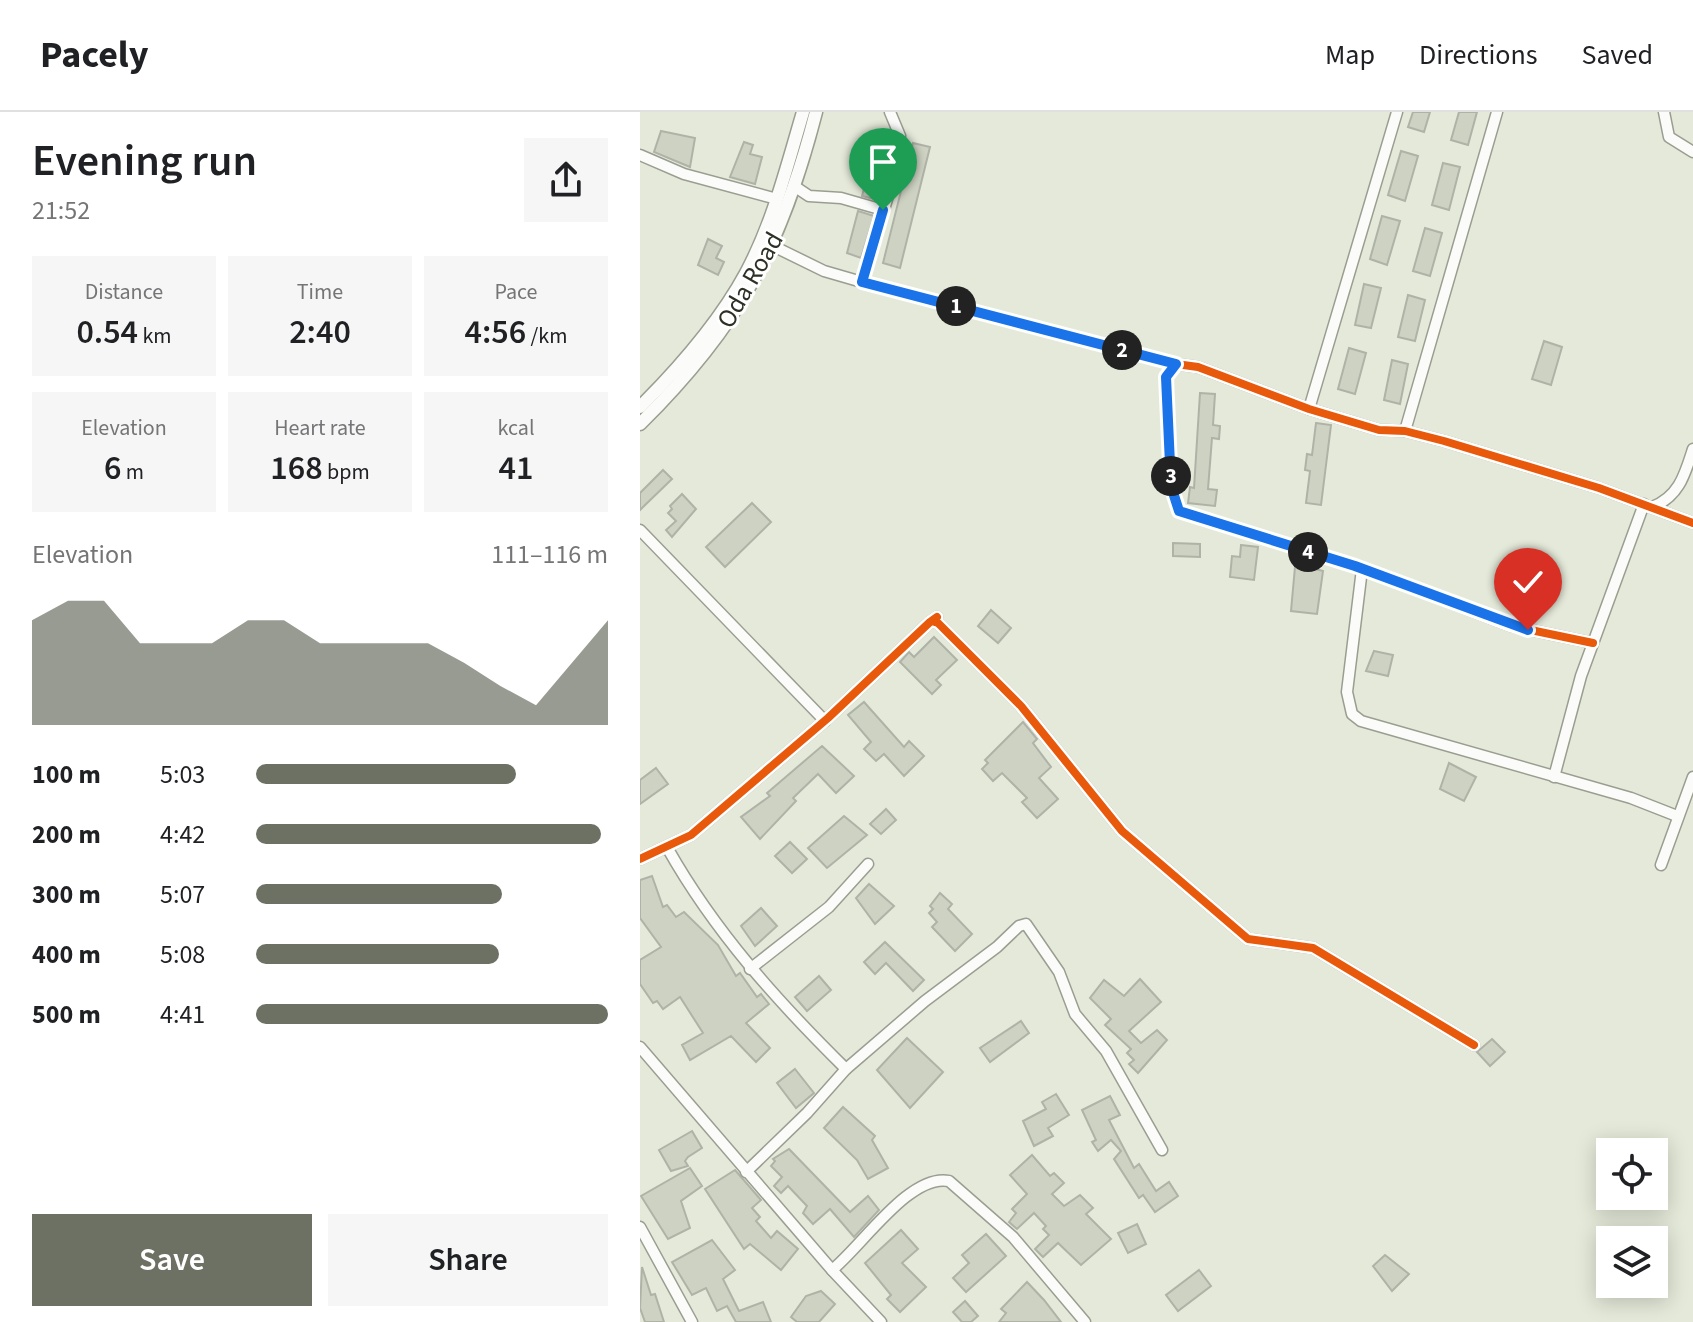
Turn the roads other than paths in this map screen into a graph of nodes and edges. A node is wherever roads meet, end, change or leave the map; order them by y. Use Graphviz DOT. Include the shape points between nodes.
graph roads {
  1 [pos="803,112"];
  2 [pos="816,112"];
  3 [pos="890,112"];
  4 [pos="1397,112"];
  5 [pos="1497,112"];
  6 [pos="1664,112"];
  7 [pos="1693,152"];
  8 [pos="640,155"];
  9 [pos="797,188"];
  10 [pos="777,199"];
  11 [pos="883,210"];
  12 [pos="773,246"];
  13 [pos="862,282"];
  14 [pos="1176,364"];
  15 [pos="640,407"];
  16 [pos="1309,409"];
  17 [pos="640,424"];
  18 [pos="1405,431"];
  19 [pos="1693,449"];
  20 [pos="1648,506"];
  21 [pos="1693,523"];
  22 [pos="640,530"];
  23 [pos="1362,569"];
  24 [pos="1593,643"];
  25 [pos="825,721"];
  26 [pos="1554,777"];
  27 [pos="1693,777"];
  28 [pos="1677,816"];
  29 [pos="668,849"];
  30 [pos="640,859"];
  31 [pos="868,864"];
  32 [pos="1661,865"];
  33 [pos="750,969"];
  34 [pos="1474,1045"];
  35 [pos="640,1047"];
  36 [pos="644,1059"];
  37 [pos="846,1069"];
  38 [pos="1162,1150"];
  39 [pos="746,1172"];
  40 [pos="641,1232"];
  41 [pos="832,1270"];
  42 [pos="692,1322"];
  43 [pos="881,1322"];
  44 [pos="1085,1322"];
  1 -- 10 [label="street, Oda Road"];
  2 -- 9 [label="street, Oda Road"];
  3 -- 11 [label="street" via="900,136"];
  4 -- 16 [label="street"];
  5 -- 18 [label="street"];
  6 -- 7 [label="street" via="1669,137"];
  8 -- 10 [label="street" via="684,174"];
  9 -- 11 [label="street" via="809,196"];
  9 -- 12 [label="street, Oda Road"];
  10 -- 15 [label="street, Oda Road" via="746,274 678,368"];
  11 -- 13 [label="street"];
  12 -- 13 [label="street" via="824,271"];
  12 -- 17 [label="street, Oda Road" via="691,374"];
  13 -- 14 [label="street"];
  14 -- 16 [label="street" via="1198,367"];
  14 -- 23 [label="street" via="1166,377 1171,486 1179,511"];
  16 -- 18 [label="street" via="1379,430"];
  18 -- 20 [label="street"];
  19 -- 20 [label="street" via="1678,488"];
  20 -- 21 [label="street"];
  20 -- 24 [label="street"];
  22 -- 25 [label="street"];
  23 -- 24 [label="street" via="1511,626"];
  23 -- 26 [label="street" via="1347,692 1354,716"];
  24 -- 26 [label="street"];
  25 -- 29 [label="street"];
  25 -- 34 [label="street" via="930,622 937,617 932,621 1021,706 1122,831 1248,939 1313,948"];
  26 -- 28 [label="street"];
  27 -- 28 [label="street"];
  28 -- 32 [label="street"];
  29 -- 30 [label="street"];
  29 -- 33 [label="street"];
  31 -- 33 [label="street" via="829,907"];
  33 -- 37 [label="street"];
  35 -- 36 [label="street"];
  36 -- 39 [label="street"];
  37 -- 38 [label="street" via="1026,924 1059,972 1075,1014 1106,1051"];
  37 -- 39 [label="street"];
  39 -- 41 [label="street"];
  40 -- 42 [label="street"];
  41 -- 43 [label="street"];
  41 -- 44 [label="street" via="856,1251 900,1199 925,1182 941,1179 957,1185 1013,1237"];
}
